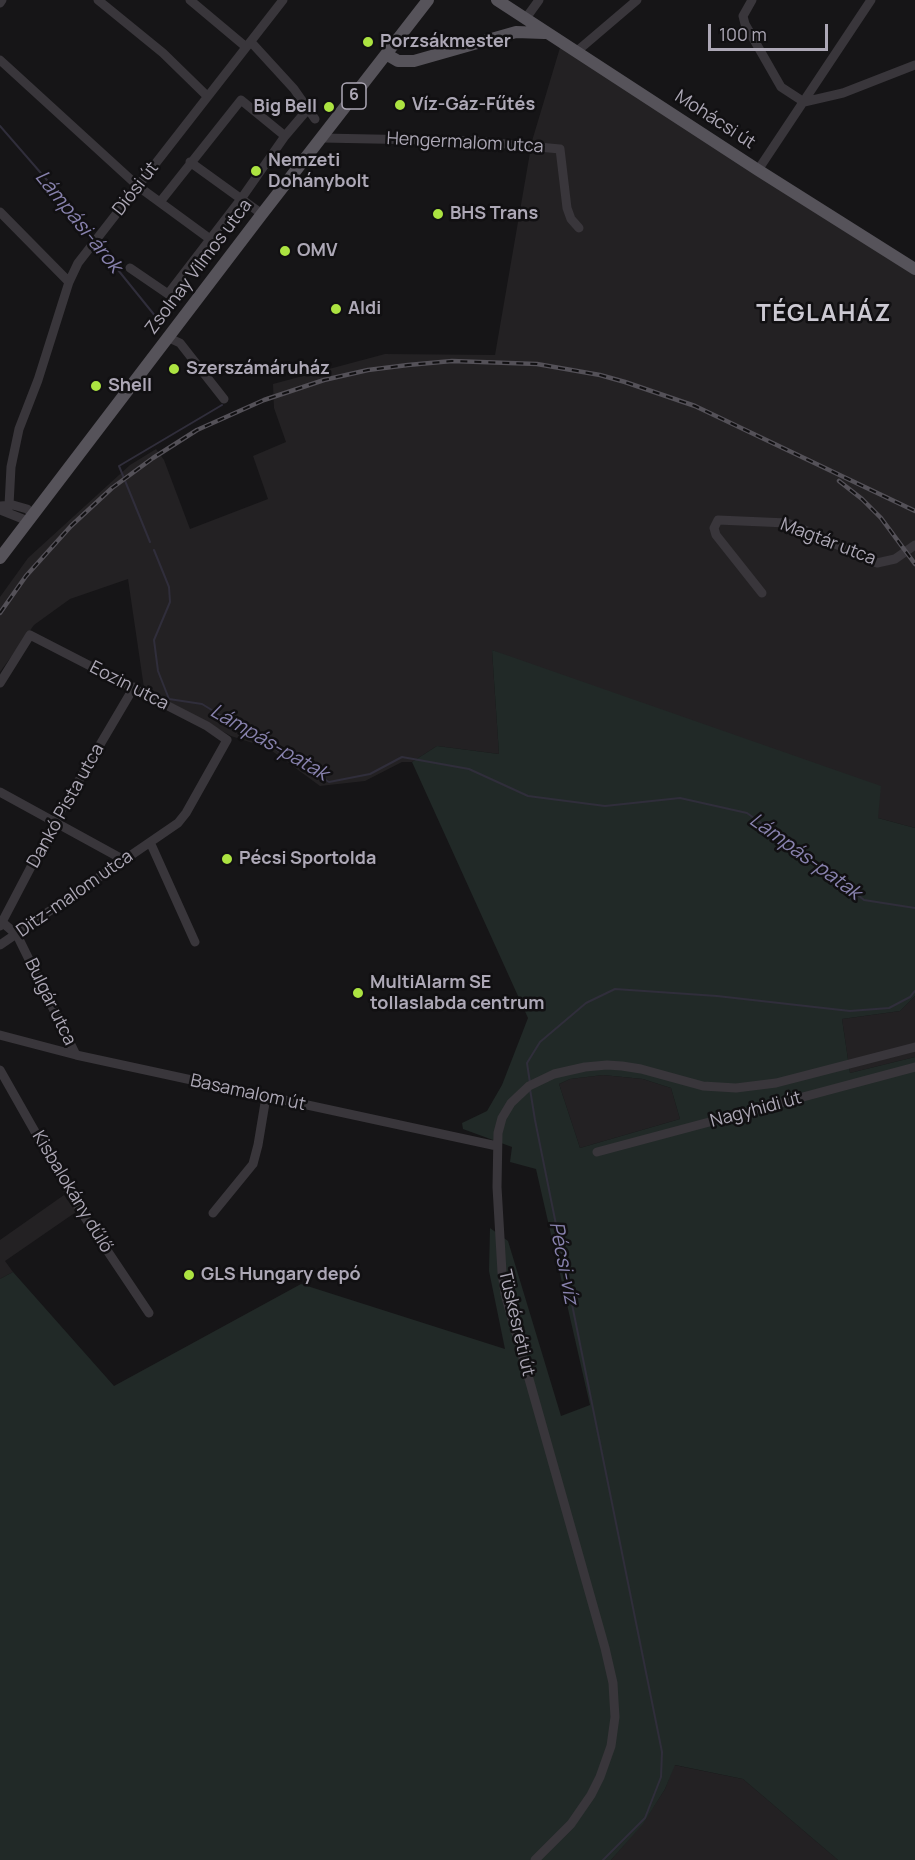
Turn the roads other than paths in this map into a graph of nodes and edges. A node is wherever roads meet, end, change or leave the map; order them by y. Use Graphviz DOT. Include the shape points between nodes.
graph roads {
  1 [pos="98,0"];
  2 [pos="190,0"];
  3 [pos="283,0"];
  4 [pos="428,0"];
  5 [pos="497,0"];
  6 [pos="539,0"];
  7 [pos="637,0"];
  8 [pos="752,0"];
  9 [pos="871,0"];
  10 [pos="514,11"];
  11 [pos="526,18"];
  12 [pos="548,34"];
  13 [pos="502,35"];
  14 [pos="249,45"];
  15 [pos="576,52"];
  16 [pos="386,54"];
  17 [pos="0,60"];
  18 [pos="915,65"];
  19 [pos="207,96"];
  20 [pos="804,102"];
  21 [pos="308,109"];
  22 [pos="315,119"];
  23 [pos="285,136"];
  24 [pos="322,138"];
  25 [pos="190,162"];
  26 [pos="758,170"];
  27 [pos="139,187"];
  28 [pos="242,199"];
  29 [pos="160,202"];
  30 [pos="0,212"];
  31 [pos="262,214"];
  32 [pos="579,228"];
  33 [pos="210,239"];
  34 [pos="130,268"];
  35 [pos="915,268"];
  36 [pos="69,282"];
  37 [pos="169,338"];
  38 [pos="224,399"];
  39 [pos="3,507"];
  40 [pos="31,517"];
  41 [pos="915,545"];
  42 [pos="0,558"];
  43 [pos="762,592"];
  44 [pos="0,683"];
  45 [pos="134,687"];
  46 [pos="227,740"];
  47 [pos="0,792"];
  48 [pos="55,821"];
  49 [pos="150,842"];
  50 [pos="123,860"];
  51 [pos="1,924"];
  52 [pos="16,935"];
  53 [pos="195,942"];
  54 [pos="0,945"];
  55 [pos="0,1035"];
  56 [pos="915,1047"];
  57 [pos="76,1055"];
  58 [pos="915,1067"];
  59 [pos="0,1070"];
  60 [pos="266,1096"];
  61 [pos="497,1146"];
  62 [pos="597,1152"];
  63 [pos="213,1213"];
  64 [pos="149,1312"];
  65 [pos="535,1860"];
  1 -- 19 [label="street" via="163,53"];
  2 -- 14 [label="street"];
  3 -- 14 [label="street, Diósi út"];
  4 -- 16 [label="main road, Zsolnay Vilmos utca / 6"];
  5 -- 10 [label="main road, Mohácsi út"];
  6 -- 11 [label="street"];
  7 -- 15 [label="street"];
  8 -- 20 [label="street" via="743,16 745,24 781,87"];
  9 -- 20 [label="street"];
  10 -- 11 [label="main road, Mohácsi út"];
  10 -- 13 [label="main road" via="513,24"];
  11 -- 12 [label="main road, Mohácsi út"];
  12 -- 13 [label="main road" via="533,31"];
  12 -- 15 [label="main road, Mohácsi út"];
  13 -- 16 [label="main road" via="414,61 398,61"];
  14 -- 19 [label="street, Diósi út"];
  14 -- 21 [label="street" via="294,89"];
  15 -- 26 [label="main road, Mohácsi út"];
  16 -- 24 [label="main road, Zsolnay Vilmos utca / 6"];
  17 -- 27 [label="street"];
  18 -- 20 [label="street" via="843,93"];
  19 -- 27 [label="street, Diósi út"];
  20 -- 26 [label="street"];
  21 -- 22 [label="street"];
  21 -- 23 [label="street"];
  23 -- 25 [label="street" via="241,100"];
  23 -- 28 [label="street"];
  24 -- 31 [label="main road, Zsolnay Vilmos utca / 6"];
  24 -- 32 [label="street, Hengermalom utca" via="474,141 560,149 567,208"];
  25 -- 28 [label="street"];
  25 -- 29 [label="street"];
  26 -- 35 [label="main road, Mohácsi út"];
  27 -- 29 [label="street"];
  27 -- 36 [label="street, Diósi út" via="78,263"];
  28 -- 31 [label="street"];
  28 -- 33 [label="street"];
  29 -- 33 [label="street"];
  30 -- 36 [label="street"];
  31 -- 37 [label="main road, Zsolnay Vilmos utca / 6"];
  33 -- 34 [label="street" via="168,294"];
  36 -- 39 [label="street, Diósi út" via="19,429"];
  37 -- 38 [label="street" via="180,343"];
  37 -- 40 [label="main road, Zsolnay Vilmos utca / 6"];
  39 -- 40 [label="street"];
  40 -- 42 [label="main road, Zsolnay Vilmos utca / 6"];
  41 -- 43 [label="street, Magtár utca" via="895,559 876,563 787,523 718,520 716,535"];
  44 -- 45 [label="street, Eozin utca" via="30,635"];
  45 -- 46 [label="street, Eozin utca"];
  45 -- 48 [label="street, Dankó Pista utca"];
  46 -- 49 [label="street, Ditz-malom utca" via="186,813"];
  47 -- 48 [label="street"];
  48 -- 50 [label="street"];
  48 -- 51 [label="street, Dankó Pista utca"];
  49 -- 50 [label="street, Ditz-malom utca"];
  49 -- 53 [label="street, Ditz-malom utca"];
  50 -- 52 [label="street, Ditz-malom utca"];
  51 -- 52 [label="street, Bulgár utca"];
  52 -- 54 [label="street, Ditz-malom utca"];
  52 -- 57 [label="street, Bulgár utca"];
  55 -- 57 [label="street, Basamalom út"];
  56 -- 61 [label="street, Tüskésréti út" via="776,1083 736,1088 703,1086 614,1065 554,1074 524,1090 511,1103 502,1118"];
  57 -- 60 [label="street, Basamalom út"];
  58 -- 62 [label="street, Nagyhidi út"];
  59 -- 64 [label="street, Kisbalokány dűlő" via="76,1204"];
  60 -- 61 [label="street, Basamalom út"];
  60 -- 63 [label="street" via="253,1164"];
  61 -- 65 [label="street, Tüskésréti út" via="496,1187 505,1294 605,1648 615,1701 611,1746 591,1795 571,1824"];
}
